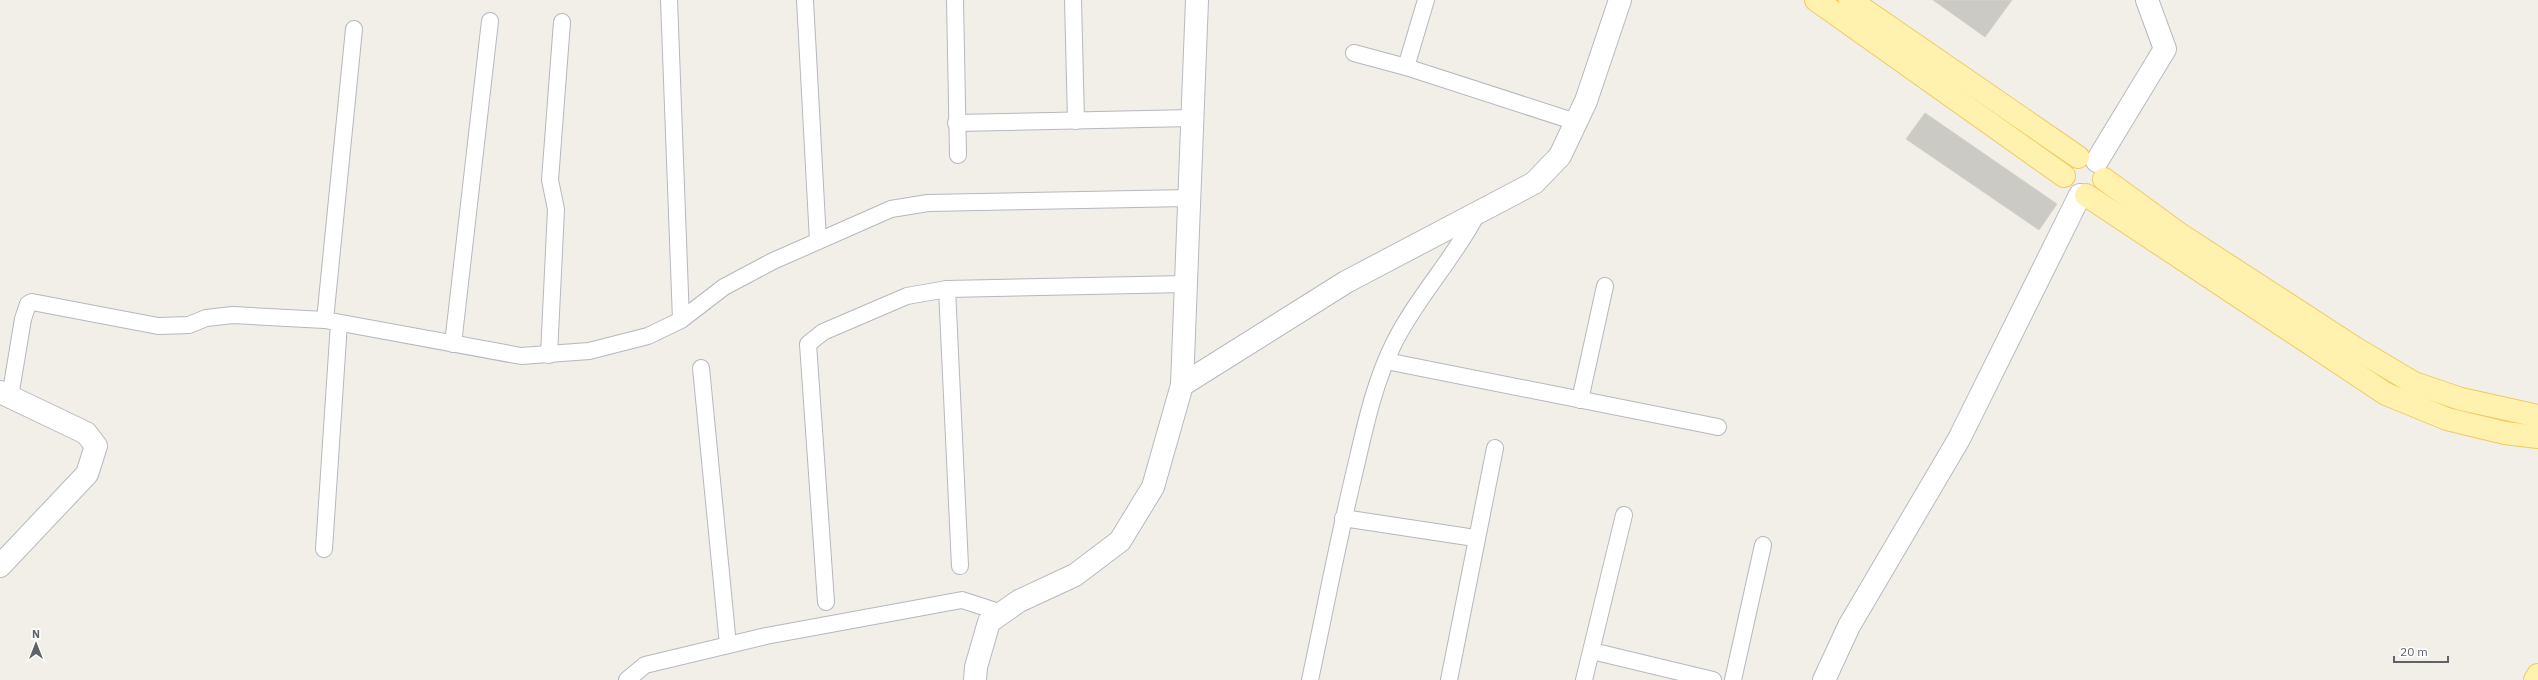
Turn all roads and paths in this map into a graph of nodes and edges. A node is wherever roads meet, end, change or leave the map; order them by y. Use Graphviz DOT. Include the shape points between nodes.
graph roads {
  1 [pos="669,0"];
  2 [pos="805,0"];
  3 [pos="955,0"];
  4 [pos="1073,0"];
  5 [pos="1197,0"];
  6 [pos="1426,0"];
  7 [pos="1620,0"];
  8 [pos="1816,0"];
  9 [pos="1850,0"];
  10 [pos="2147,0"];
  11 [pos="490,21"];
  12 [pos="562,22"];
  13 [pos="354,29"];
  14 [pos="1354,53"];
  15 [pos="1406,67"];
  16 [pos="1192,118"];
  17 [pos="1076,121"];
  18 [pos="1576,122"];
  19 [pos="956,123"];
  20 [pos="958,154"];
  21 [pos="2093,165"];
  22 [pos="2064,176"];
  23 [pos="2083,195"];
  24 [pos="1189,198"];
  25 [pos="1477,214"];
  26 [pos="818,241"];
  27 [pos="1185,284"];
  28 [pos="1605,286"];
  29 [pos="947,289"];
  30 [pos="681,320"];
  31 [pos="332,321"];
  32 [pos="453,344"];
  33 [pos="549,355"];
  34 [pos="1386,361"];
  35 [pos="701,368"];
  36 [pos="2396,372"];
  37 [pos="1182,385"];
  38 [pos="5,394"];
  39 [pos="2386,394"];
  40 [pos="1580,400"];
  41 [pos="2538,416"];
  42 [pos="1718,427"];
  43 [pos="2538,438"];
  44 [pos="1495,448"];
  45 [pos="1624,515"];
  46 [pos="1343,518"];
  47 [pos="1475,538"];
  48 [pos="1763,545"];
  49 [pos="324,549"];
  50 [pos="0,566"];
  51 [pos="960,566"];
  52 [pos="826,602"];
  53 [pos="1002,613"];
  54 [pos="728,645"];
  55 [pos="1592,651"];
  56 [pos="2538,675"];
  57 [pos="627,680"];
  58 [pos="976,680"];
  59 [pos="1310,680"];
  60 [pos="1448,680"];
  61 [pos="1584,680"];
  62 [pos="1713,680"];
  63 [pos="1733,680"];
  64 [pos="1824,680"];
  65 [pos="2535,680"];
  1 -- 30 [label="street"];
  2 -- 26 [label="street"];
  3 -- 19 [label="street"];
  4 -- 17 [label="street"];
  5 -- 16 [label="main road"];
  6 -- 15 [label="street"];
  7 -- 18 [label="main road" via="1586,101"];
  8 -- 22 [label="main road"];
  9 -- 21 [label="main road"];
  10 -- 21 [label="main road" via="2165,49"];
  11 -- 32 [label="street"];
  12 -- 33 [label="street" via="550,180 556,209"];
  13 -- 31 [label="street"];
  14 -- 15 [label="street"];
  15 -- 18 [label="street"];
  16 -- 17 [label="street"];
  16 -- 24 [label="main road"];
  17 -- 19 [label="street"];
  18 -- 25 [label="main road" via="1560,156 1534,183"];
  19 -- 20 [label="street"];
  21 -- 22 [label="main road" via="2068,165"];
  21 -- 23 [label="main road" via="2098,190"];
  21 -- 36 [label="main road" via="2178,233"];
  22 -- 23 [label="main road" via="2069,188"];
  23 -- 39 [label="main road"];
  23 -- 64 [label="main road" via="1959,439 1850,626"];
  24 -- 26 [label="street" via="928,203 891,209"];
  24 -- 27 [label="main road"];
  25 -- 34 [label="street" via="1461,244 1415,307"];
  25 -- 37 [label="main road" via="1346,282"];
  26 -- 30 [label="street" via="734,281"];
  27 -- 29 [label="street"];
  27 -- 37 [label="main road"];
  28 -- 40 [label="street"];
  29 -- 51 [label="street"];
  29 -- 52 [label="street" via="907,296 833,327 808,344"];
  30 -- 33 [label="street" via="631,342 590,351"];
  31 -- 32 [label="street"];
  31 -- 38 [label="street" via="233,315 206,318 189,325 158,326 32,302 28,304 22,319"];
  31 -- 49 [label="street"];
  32 -- 33 [label="street" via="521,356"];
  34 -- 40 [label="street"];
  34 -- 46 [label="street" via="1373,398"];
  35 -- 54 [label="street"];
  36 -- 39 [label="main road"];
  36 -- 41 [label="main road" via="2439,392"];
  37 -- 53 [label="main road" via="1153,487 1120,541 1075,575 1019,601"];
  38 -- 50 [label="main road" via="86,433 96,446 87,474"];
  39 -- 43 [label="main road" via="2447,419"];
  40 -- 42 [label="street"];
  44 -- 47 [label="street"];
  45 -- 55 [label="street"];
  46 -- 47 [label="street"];
  46 -- 59 [label="street"];
  47 -- 60 [label="street"];
  48 -- 63 [label="street"];
  53 -- 54 [label="street" via="962,600"];
  53 -- 58 [label="main road" via="989,622 976,667"];
  54 -- 57 [label="street" via="645,665"];
  55 -- 61 [label="street"];
  55 -- 62 [label="street"];
  56 -- 65 [label="main road"];
}
